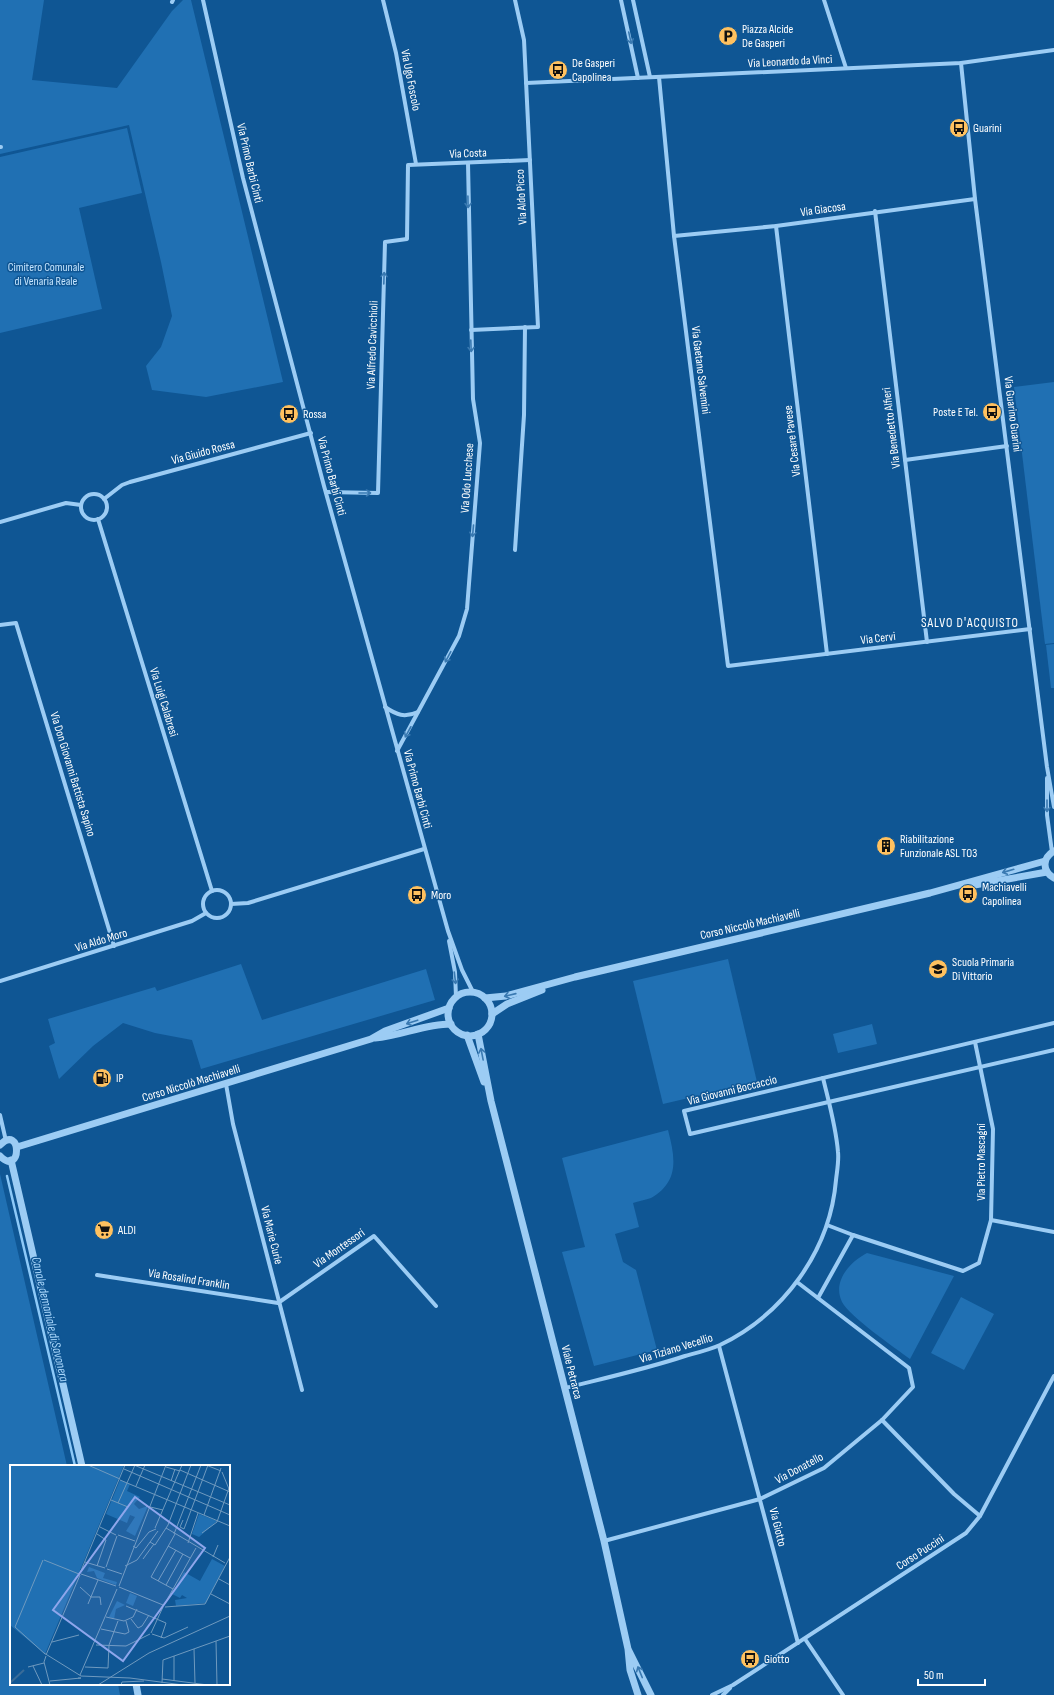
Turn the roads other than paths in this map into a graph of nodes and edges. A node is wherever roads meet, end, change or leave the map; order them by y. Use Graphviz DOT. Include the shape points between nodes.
graph roads {
  1 [pos="204,0"];
  2 [pos="383,0"];
  3 [pos="515,0"];
  4 [pos="621,0"];
  5 [pos="633,0"];
  6 [pos="824,0"];
  7 [pos="1054,50"];
  8 [pos="960,63"];
  9 [pos="846,68"];
  10 [pos="650,77"];
  11 [pos="659,77"];
  12 [pos="638,78"];
  13 [pos="526,83"];
  14 [pos="530,160"];
  15 [pos="468,163"];
  16 [pos="416,164"];
  17 [pos="408,165"];
  18 [pos="975,199"];
  19 [pos="875,211"];
  20 [pos="776,226"];
  21 [pos="674,236"];
  22 [pos="525,328"];
  23 [pos="471,330"];
  24 [pos="311,433"];
  25 [pos="1007,446"];
  26 [pos="905,460"];
  27 [pos="326,492"];
  28 [pos="104,499"];
  29 [pos="81,505"];
  30 [pos="98,519"];
  31 [pos="0,522"];
  32 [pos="516,550"];
  33 [pos="0,625"];
  34 [pos="1030,629"];
  35 [pos="927,642"];
  36 [pos="828,654"];
  37 [pos="728,666"];
  38 [pos="385,707"];
  39 [pos="418,712"];
  40 [pos="397,751"];
  41 [pos="1047,767"];
  42 [pos="1054,807"];
  43 [pos="424,849"];
  44 [pos="1053,851"];
  45 [pos="1045,861"];
  46 [pos="1047,872"];
  47 [pos="1054,878"];
  48 [pos="212,891"];
  49 [pos="930,893"];
  50 [pos="231,904"];
  51 [pos="206,913"];
  52 [pos="448,931"];
  53 [pos="114,946"];
  54 [pos="575,977"];
  55 [pos="0,981"];
  56 [pos="473,992"];
  57 [pos="456,997"];
  58 [pos="485,998"];
  59 [pos="449,1008"];
  60 [pos="492,1014"];
  61 [pos="1054,1023"];
  62 [pos="451,1024"];
  63 [pos="478,1034"];
  64 [pos="467,1035"];
  65 [pos="370,1039"];
  66 [pos="975,1042"];
  67 [pos="1054,1050"];
  68 [pos="981,1067"];
  69 [pos="822,1078"];
  70 [pos="226,1084"];
  71 [pos="491,1101"];
  72 [pos="828,1102"];
  73 [pos="0,1115"];
  74 [pos="3,1143"];
  75 [pos="17,1147"];
  76 [pos="0,1156"];
  77 [pos="11,1160"];
  78 [pos="991,1220"];
  79 [pos="827,1225"];
  80 [pos="1054,1232"];
  81 [pos="853,1235"];
  82 [pos="97,1275"];
  83 [pos="797,1282"];
  84 [pos="818,1298"];
  85 [pos="278,1303"];
  86 [pos="436,1306"];
  87 [pos="719,1346"];
  88 [pos="1054,1376"];
  89 [pos="565,1388"];
  90 [pos="302,1390"];
  91 [pos="882,1420"];
  92 [pos="82,1465"];
  93 [pos="760,1499"];
  94 [pos="980,1516"];
  95 [pos="604,1541"];
  96 [pos="804,1639"];
  97 [pos="798,1644"];
  98 [pos="628,1649"];
  99 [pos="132,1685"];
  100 [pos="136,1685"];
  101 [pos="733,1685"];
  102 [pos="134,1695"];
  103 [pos="138,1695"];
  104 [pos="638,1695"];
  105 [pos="651,1695"];
  106 [pos="712,1695"];
  107 [pos="723,1695"];
  108 [pos="843,1695"];
  1 -- 24 [label="street, Via Primo Barbi Cinti" via="243,178"];
  2 -- 16 [label="street, Via Ugo Foscolo" via="396,53"];
  3 -- 13 [label="street, Via Aldo Picco" via="524,40"];
  4 -- 12 [label="street, one-way"];
  5 -- 10 [label="street"];
  6 -- 9 [label="street"];
  7 -- 8 [label="street, Via Leonardo da Vinci"];
  8 -- 9 [label="street, Via Leonardo da Vinci"];
  8 -- 18 [label="street, Via Guarino Guarini"];
  9 -- 11 [label="street, Via Leonardo da Vinci"];
  10 -- 11 [label="street, Via Leonardo da Vinci"];
  10 -- 12 [label="street, Via Leonardo da Vinci"];
  11 -- 21 [label="street, Via Gaetano Salvemini"];
  12 -- 13 [label="street, Via Leonardo da Vinci"];
  13 -- 14 [label="street, Via Aldo Picco"];
  14 -- 15 [label="street, Via Costa"];
  14 -- 22 [label="street, Via Aldo Picco" via="538,327"];
  15 -- 16 [label="street, Via Costa"];
  15 -- 23 [label="street, Via Odo Lucchese, one-way"];
  16 -- 17 [label="street, Via Costa"];
  27 -- 17 [label="street, Via Alfredo Cavicchioli, one-way" via="378,493 385,242 407,239"];
  18 -- 19 [label="street, Via Giacosa"];
  18 -- 25 [label="street, Via Guarino Guarini"];
  19 -- 20 [label="street, Via Giacosa"];
  19 -- 26 [label="street, Via Benedetto Alfieri"];
  20 -- 21 [label="street, Via Giacosa"];
  20 -- 36 [label="street, Via Cesare Pavese"];
  21 -- 37 [label="street, Via Gaetano Salvemini"];
  22 -- 23 [label="street"];
  22 -- 32 [label="street" via="524,415"];
  23 -- 39 [label="street, Via Odo Lucchese, one-way" via="473,398 480,443 467,609 459,636"];
  24 -- 27 [label="street, Via Primo Barbi Cinti"];
  24 -- 28 [label="street, Via Giuido Rossa" via="130,482"];
  25 -- 26 [label="street"];
  25 -- 34 [label="street, Via Guarino Guarini"];
  26 -- 35 [label="street, Via Benedetto Alfieri"];
  27 -- 38 [label="street, Via Primo Barbi Cinti"];
  28 -- 29 [label="street" via="93,494 85,498"];
  28 -- 30 [label="street" via="106,510"];
  29 -- 30 [label="street" via="86,516"];
  29 -- 31 [label="street" via="66,503"];
  30 -- 48 [label="street, Via Luigi Calabresi"];
  33 -- 53 [label="street, Via Don Giovanni Battista Sapino" via="16,623"];
  34 -- 35 [label="street, Via Cervi"];
  34 -- 41 [label="street, Via Guarino Guarini"];
  35 -- 36 [label="street, Via Cervi"];
  36 -- 37 [label="street, Via Cervi"];
  38 -- 39 [label="street" via="397,715 407,716"];
  38 -- 40 [label="street, Via Primo Barbi Cinti"];
  39 -- 40 [label="street, one-way"];
  40 -- 43 [label="street, Via Primo Barbi Cinti"];
  41 -- 42 [label="street, Via Guarino Guarini"];
  41 -- 44 [label="street, Via Guarino Guarini, one-way" via="1047,815"];
  43 -- 50 [label="street" via="255,900"];
  43 -- 52 [label="street, Via Primo Barbi Cinti"];
  44 -- 45 [label="street"];
  45 -- 46 [label="street"];
  45 -- 49 [label="street, Corso Niccolò Machiavelli, one-way"];
  46 -- 47 [label="street"];
  46 -- 49 [label="street, Corso Niccolò Machiavelli"];
  48 -- 50 [label="street" via="225,893"];
  48 -- 51 [label="street" via="204,901"];
  49 -- 54 [label="street, Corso Niccolò Machiavelli"];
  50 -- 51 [label="street" via="228,912 222,917 213,918"];
  51 -- 53 [label="street, Via Aldo Moro" via="192,921"];
  52 -- 56 [label="street, Via Primo Barbi Cinti"];
  52 -- 57 [label="street, Via Primo Barbi Cinti, one-way" via="455,972"];
  53 -- 55 [label="street, Via Aldo Moro"];
  54 -- 58 [label="street, Corso Niccolò Machiavelli, one-way" via="506,996"];
  54 -- 60 [label="street, Corso Niccolò Machiavelli" via="507,1004"];
  56 -- 57 [label="street"];
  56 -- 58 [label="street"];
  57 -- 59 [label="street"];
  58 -- 60 [label="street"];
  59 -- 62 [label="street"];
  59 -- 65 [label="street, Corso Niccolò Machiavelli, one-way"];
  60 -- 63 [label="street" via="488,1026"];
  61 -- 66 [label="street, Via Giovanni Boccaccio"];
  62 -- 64 [label="street" via="456,1031"];
  62 -- 65 [label="street, Corso Niccolò Machiavelli" via="427,1026 388,1037"];
  63 -- 64 [label="street"];
  71 -- 63 [label="street, Viale Petrarca, one-way"];
  64 -- 71 [label="street, Viale Petrarca"];
  65 -- 70 [label="street, Corso Niccolò Machiavelli"];
  66 -- 68 [label="street, Via Pietro Mascagni"];
  66 -- 69 [label="street, Via Giovanni Boccaccio"];
  67 -- 68 [label="street, Via Giovanni Boccaccio"];
  68 -- 72 [label="street, Via Giovanni Boccaccio"];
  68 -- 78 [label="street, Via Pietro Mascagni" via="993,1129"];
  69 -- 72 [label="street, Via Tiziano Vecellio"];
  69 -- 72 [label="street, Via Giovanni Boccaccio" via="684,1111 690,1134"];
  70 -- 75 [label="street, Corso Niccolò Machiavelli"];
  70 -- 85 [label="street, Via Marie Curie" via="233,1124"];
  71 -- 89 [label="street, Viale Petrarca"];
  72 -- 79 [label="street, Via Tiziano Vecellio" via="838,1153 834,1200"];
  73 -- 74 [label="street"];
  74 -- 75 [label="street" via="12,1141"];
  75 -- 77 [label="street" via="16,1156"];
  76 -- 77 [label="street" via="5,1160"];
  77 -- 92 [label="street"];
  78 -- 80 [label="street"];
  78 -- 81 [label="street, Via Pietro Mascagni" via="979,1263 963,1271"];
  79 -- 81 [label="street, Via Pietro Mascagni"];
  79 -- 83 [label="street, Via Tiziano Vecellio" via="814,1256"];
  81 -- 84 [label="street"];
  82 -- 85 [label="street, Via Rosalind Franklin"];
  83 -- 84 [label="street"];
  83 -- 87 [label="street, Via Tiziano Vecellio" via="776,1307 752,1326"];
  84 -- 91 [label="street, Via Donatello" via="909,1368 913,1387"];
  85 -- 86 [label="street, Via Montessori" via="374,1236"];
  85 -- 90 [label="street, Via Marie Curie"];
  87 -- 89 [label="street, Via Tiziano Vecellio"];
  87 -- 93 [label="street, Via Giotto"];
  88 -- 94 [label="street, Corso Puccini"];
  89 -- 95 [label="street, Viale Petrarca"];
  91 -- 93 [label="street, Via Donatello" via="824,1468"];
  91 -- 94 [label="street" via="954,1494"];
  93 -- 95 [label="street, Via Donatello"];
  93 -- 97 [label="street, Via Giotto"];
  94 -- 96 [label="street, Corso Puccini" via="961,1537"];
  95 -- 98 [label="street, Viale Petrarca"];
  96 -- 97 [label="street, Corso Puccini"];
  96 -- 108 [label="street"];
  97 -- 101 [label="street, Corso Puccini"];
  98 -- 104 [label="street, Viale Petrarca" via="630,1670"];
  105 -- 98 [label="street, Viale Petrarca, one-way"];
  99 -- 102 [label="street"];
  100 -- 103 [label="street"];
  101 -- 106 [label="street"];
  101 -- 107 [label="street"];
}
